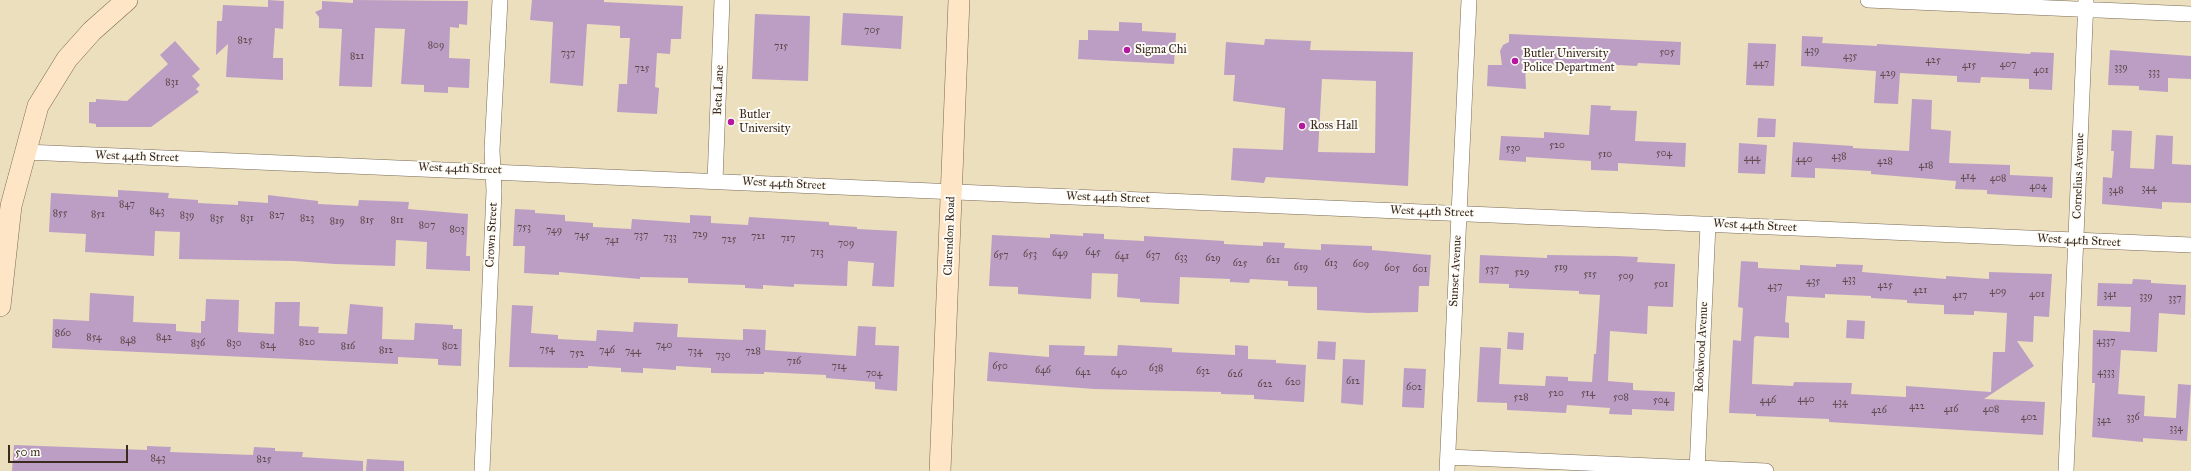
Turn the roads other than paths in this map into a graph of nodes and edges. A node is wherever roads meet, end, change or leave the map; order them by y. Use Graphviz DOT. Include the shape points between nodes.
graph roads {
  1 [pos="127,0"];
  2 [pos="500,0"];
  3 [pos="722,0"];
  4 [pos="959,0"];
  5 [pos="1469,0"];
  6 [pos="1868,0"];
  7 [pos="2085,5"];
  8 [pos="2191,14"];
  9 [pos="25,152"];
  10 [pos="493,171"];
  11 [pos="715,181"];
  12 [pos="952,192"];
  13 [pos="1459,213"];
  14 [pos="1708,224"];
  15 [pos="2076,240"];
  16 [pos="2191,245"];
  17 [pos="0,306"];
  18 [pos="1447,464"];
  19 [pos="1697,469"];
  20 [pos="482,471"];
  21 [pos="940,471"];
  22 [pos="1766,471"];
  23 [pos="2066,471"];
  1 -- 9 [label="street" via="92,31 67,59 38,106"];
  2 -- 10 [label="street, Crown Street"];
  3 -- 11 [label="street, Beta Lane"];
  4 -- 12 [label="street, Clarendon Road"];
  5 -- 13 [label="street, Sunset Avenue"];
  6 -- 7 [label="street"];
  7 -- 8 [label="street"];
  7 -- 15 [label="street, Cornelius Avenue"];
  9 -- 10 [label="street, West 44th Street"];
  9 -- 17 [label="street" via="12,206"];
  10 -- 11 [label="street, West 44th Street"];
  10 -- 20 [label="street, Crown Street"];
  11 -- 12 [label="street, West 44th Street"];
  12 -- 13 [label="street, West 44th Street"];
  12 -- 21 [label="street, Clarendon Road"];
  13 -- 14 [label="street, West 44th Street"];
  13 -- 18 [label="street, Sunset Avenue"];
  14 -- 15 [label="street, West 44th Street"];
  14 -- 19 [label="street, Rookwood Avenue"];
  15 -- 16 [label="street, West 44th Street"];
  15 -- 23 [label="street, Cornelius Avenue"];
  18 -- 19 [label="street"];
  19 -- 22 [label="street"];
}
